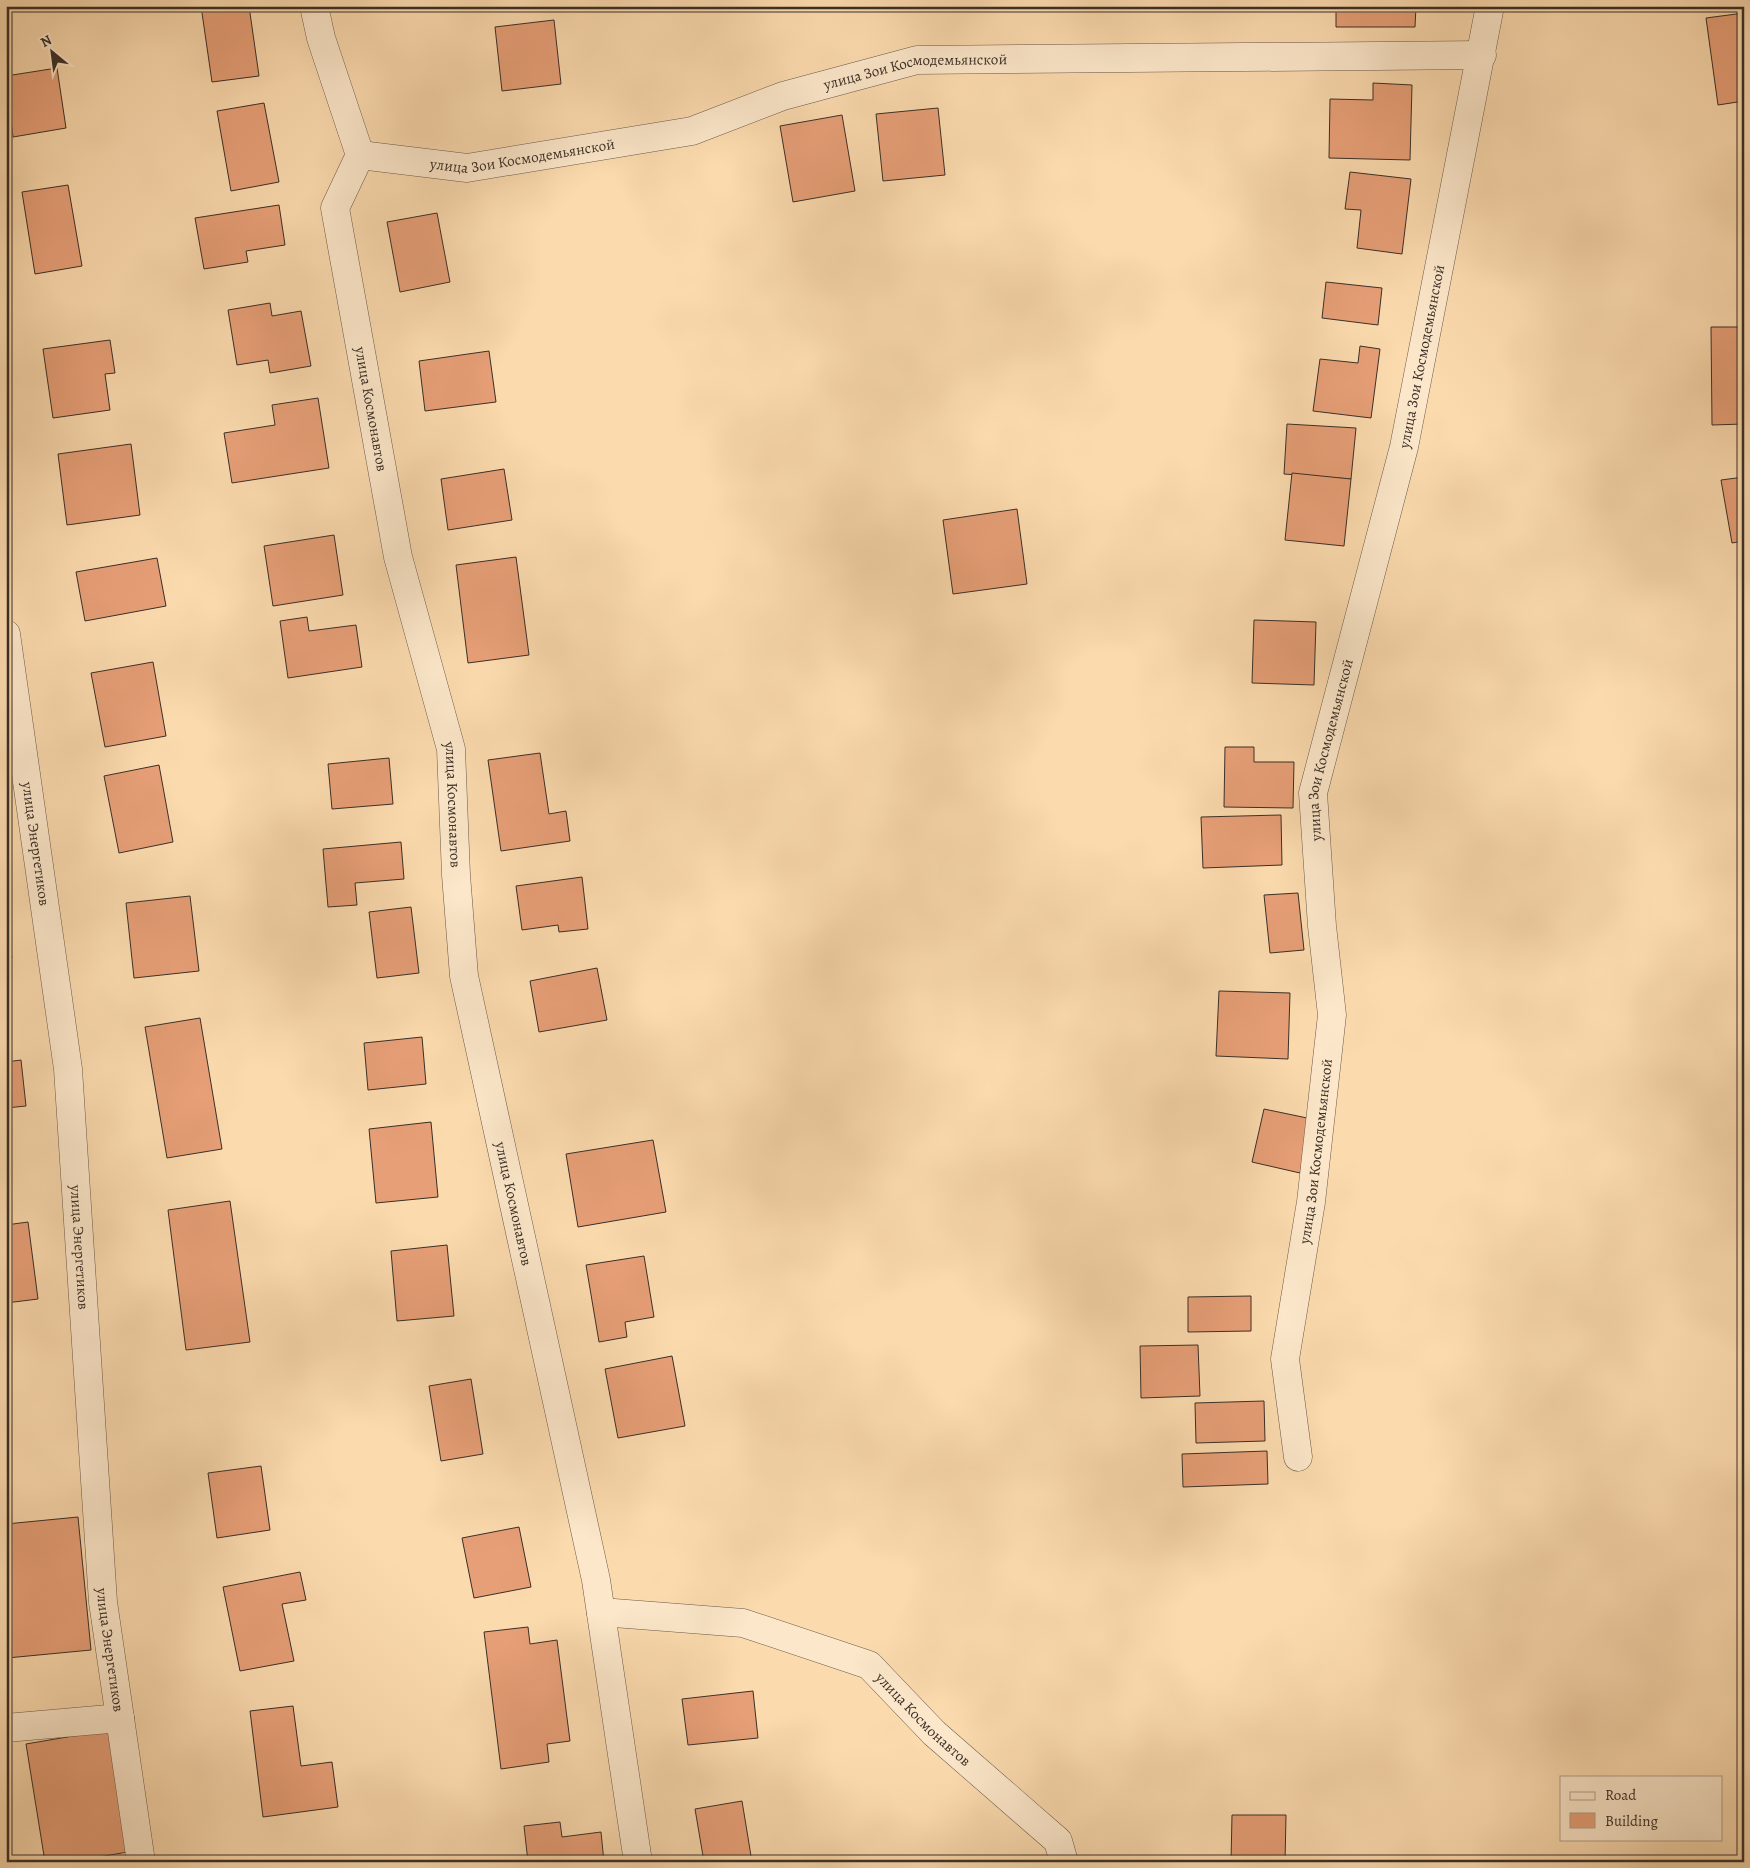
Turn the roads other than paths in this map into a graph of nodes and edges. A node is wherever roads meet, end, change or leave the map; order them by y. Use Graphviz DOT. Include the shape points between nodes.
graph roads {
  1 [pos="314,6"];
  2 [pos="1490,6"];
  3 [pos="1482,54"];
  4 [pos="360,155"];
  5 [pos="7,649"];
  6 [pos="1298,1457"];
  7 [pos="601,1612"];
  8 [pos="120,1718"];
  9 [pos="6,1728"];
  10 [pos="141,1862"];
  11 [pos="638,1862"];
  12 [pos="1064,1862"];
  1 -- 4 [label="street" via="321,38"];
  2 -- 3 [label="street, улица Зои Космодемьянской"];
  3 -- 4 [label="street, улица Зои Космодемьянской" via="917,60 783,96 692,131 467,168"];
  3 -- 6 [label="street, улица Зои Космодемьянской" via="1404,447 1313,793 1332,1015 1312,1202 1285,1360"];
  4 -- 7 [label="street, улица Космонавтов" via="335,208 398,557 451,749 464,976"];
  5 -- 8 [label="street, улица Энергетиков" via="68,1068 103,1602"];
  7 -- 11 [label="street, улица Космонавтов"];
  7 -- 12 [label="street, улица Космонавтов" via="743,1623 870,1665 934,1733 1058,1841"];
  8 -- 9 [label="street"];
  8 -- 10 [label="street, улица Энергетиков"];
}
